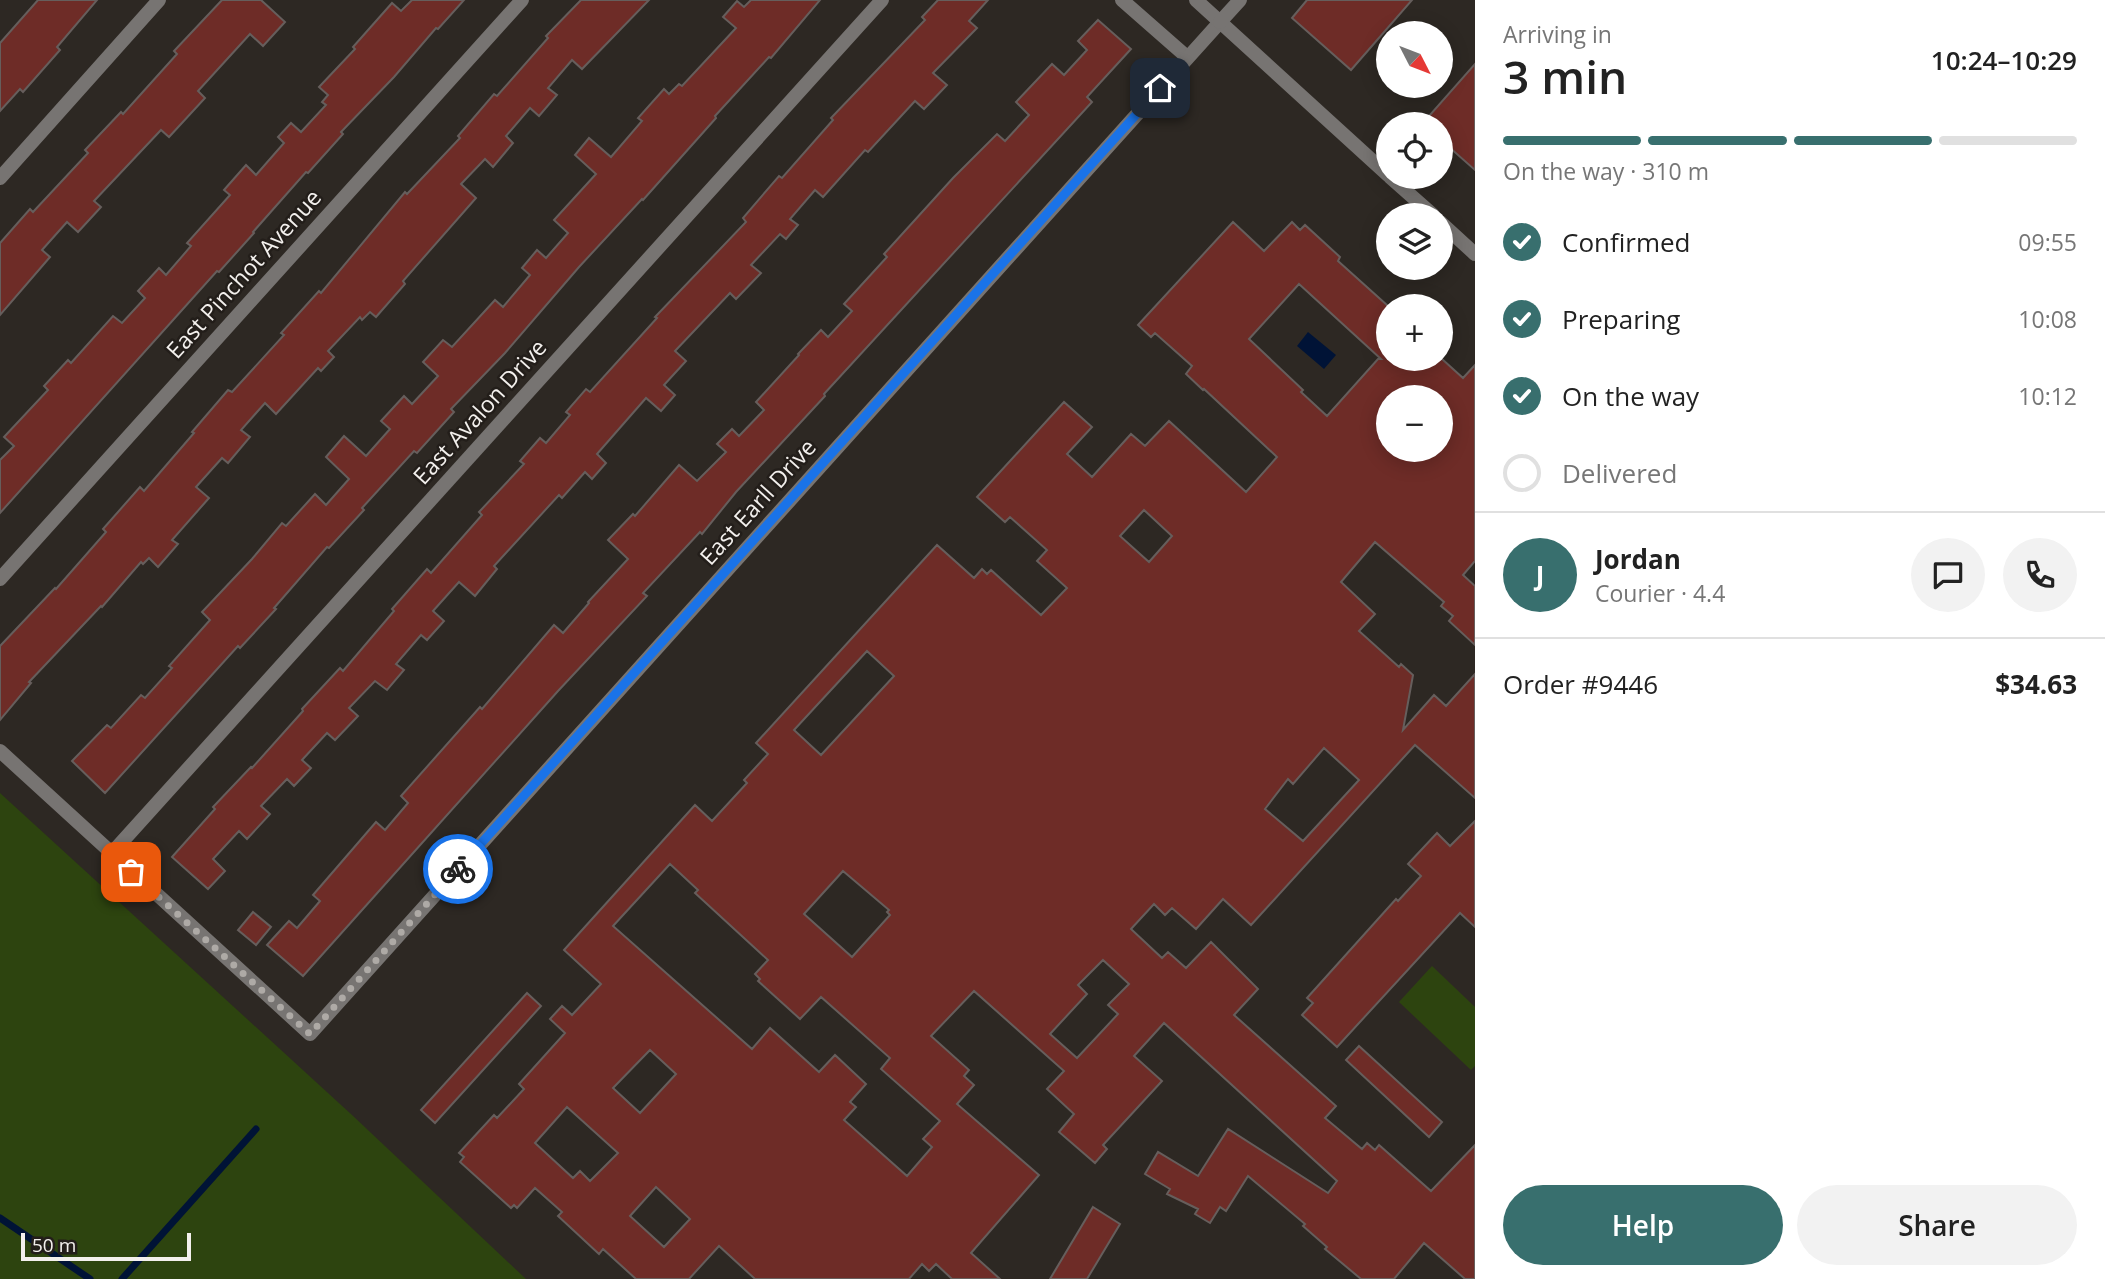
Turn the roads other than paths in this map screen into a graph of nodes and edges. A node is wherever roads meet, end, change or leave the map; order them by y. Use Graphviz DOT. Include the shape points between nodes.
graph roads {
  1 [pos="159,0"];
  2 [pos="522,0"];
  3 [pos="883,0"];
  4 [pos="1122,0"];
  5 [pos="1196,0"];
  6 [pos="1240,0"];
  7 [pos="1220,22"];
  8 [pos="1187,58"];
  9 [pos="1376,164"];
  10 [pos="0,177"];
  11 [pos="1404,189"];
  12 [pos="1419,203"];
  13 [pos="1453,234"];
  14 [pos="1475,254"];
  15 [pos="0,579"];
  16 [pos="0,751"];
  17 [pos="111,854"];
  1 -- 10 [label="street"];
  2 -- 15 [label="street, East Pinchot Avenue"];
  3 -- 17 [label="street, East Avalon Drive"];
  4 -- 8 [label="street"];
  5 -- 7 [label="street"];
  6 -- 7 [label="street, East Earll Drive"];
  7 -- 8 [label="street, East Earll Drive"];
  7 -- 9 [label="street"];
  8 -- 17 [label="street, East Earll Drive" via="310,1034"];
  11 -- 12 [label="street"];
  13 -- 14 [label="street"];
  16 -- 17 [label="street"];
}
